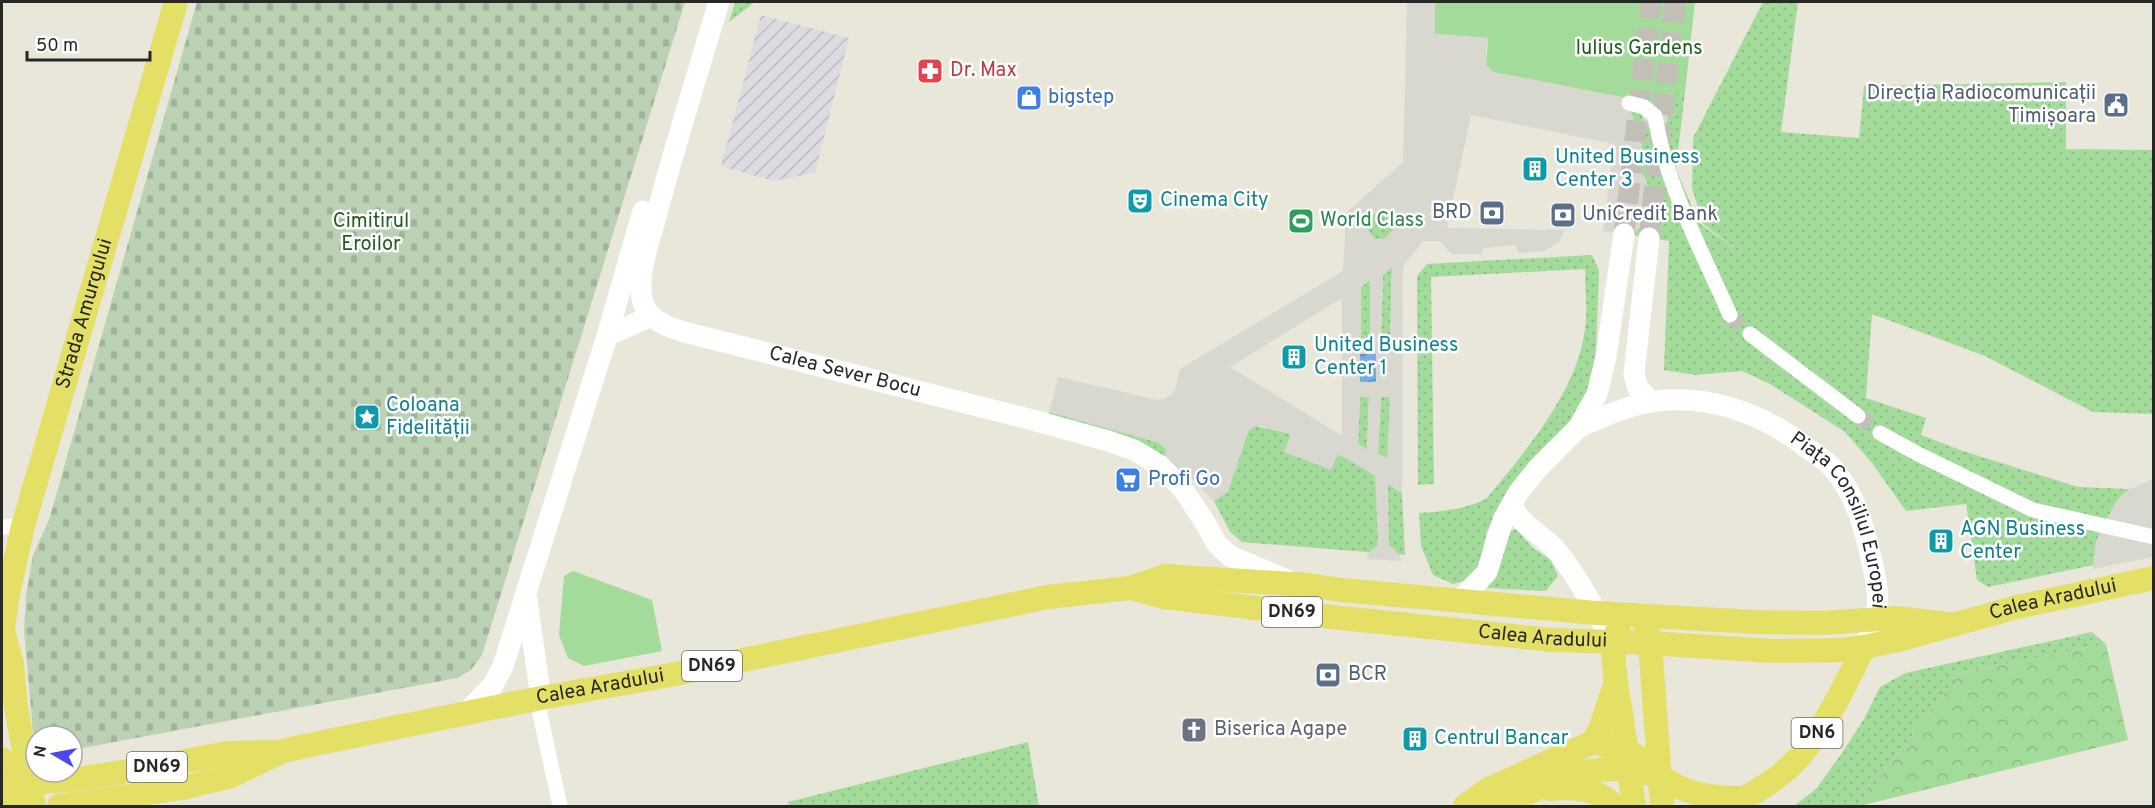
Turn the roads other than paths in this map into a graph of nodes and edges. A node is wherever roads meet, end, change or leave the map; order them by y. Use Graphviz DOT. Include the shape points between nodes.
graph roads {
  1 [pos="176,2"];
  2 [pos="706,2"];
  3 [pos="719,2"];
  4 [pos="1629,103"];
  5 [pos="1624,234"];
  6 [pos="1649,238"];
  7 [pos="1730,315"];
  8 [pos="651,316"];
  9 [pos="1750,334"];
  10 [pos="607,336"];
  11 [pos="1651,402"];
  12 [pos="1858,416"];
  13 [pos="1578,428"];
  14 [pos="1880,433"];
  15 [pos="1512,505"];
  16 [pos="12,526"];
  17 [pos="2154,537"];
  18 [pos="2154,578"];
  19 [pos="1309,585"];
  20 [pos="529,586"];
  21 [pos="1130,588"];
  22 [pos="1459,601"];
  23 [pos="1596,613"];
  24 [pos="1635,614"];
  25 [pos="1875,619"];
  26 [pos="1954,624"];
  27 [pos="2,633"];
  28 [pos="1614,643"];
  29 [pos="1650,643"];
  30 [pos="1864,647"];
  31 [pos="1617,679"];
  32 [pos="541,698"];
  33 [pos="466,713"];
  34 [pos="1593,742"];
  35 [pos="283,751"];
  36 [pos="2,759"];
  37 [pos="1626,759"];
  38 [pos="1660,777"];
  39 [pos="13,790"];
  40 [pos="1530,793"];
  41 [pos="1738,802"];
  42 [pos="34,807"];
  43 [pos="59,807"];
  44 [pos="560,807"];
  45 [pos="1465,807"];
  46 [pos="1499,807"];
  47 [pos="1614,807"];
  48 [pos="1634,807"];
  49 [pos="1662,807"];
  1 -- 16 [label="main road, Strada Amurgului"];
  2 -- 10 [label="main road"];
  3 -- 8 [label="main road" via="643,266 642,300"];
  4 -- 7 [label="street" via="1644,107 1655,116 1661,149 1677,195"];
  5 -- 13 [label="main road" via="1601,382"];
  6 -- 11 [label="main road" via="1634,374 1638,388"];
  8 -- 10 [label="main road"];
  8 -- 19 [label="main road, Calea Sever Bocu" via="696,335 1025,418 1134,450 1159,465 1182,488 1217,544 1230,556 1280,579"];
  9 -- 12 [label="street"];
  10 -- 20 [label="main road"];
  11 -- 13 [label="main road, Piața Consiliul Europei" via="1611,413"];
  11 -- 25 [label="main road, Piața Consiliul Europei" via="1685,400 1735,408 1788,433 1834,469 1848,489 1866,537 1878,606"];
  13 -- 15 [label="main road" via="1526,482"];
  14 -- 17 [label="street" via="2032,510"];
  15 -- 22 [label="main road" via="1503,520 1487,572"];
  15 -- 23 [label="main road" via="1520,518 1554,548"];
  16 -- 27 [label="main road, Strada Amurgului"];
  18 -- 26 [label="main road, Calea Aradului"];
  19 -- 21 [label="main road, Calea Aradului / DN69" via="1165,576"];
  19 -- 22 [label="main road, Calea Aradului / DN69"];
  20 -- 32 [label="main road" via="528,611"];
  20 -- 33 [label="main road" via="498,678"];
  21 -- 28 [label="main road, Calea Aradului / DN69" via="1164,597 1332,617"];
  21 -- 32 [label="main road, Calea Aradului / DN69" via="1048,597"];
  22 -- 23 [label="main road, Calea Aradului / DN69"];
  23 -- 24 [label="main road, Calea Aradului / DN69"];
  23 -- 28 [label="main road"];
  24 -- 25 [label="main road, Calea Aradului" via="1791,623"];
  24 -- 28 [label="main road" via="1623,621"];
  24 -- 29 [label="main road" via="1645,625"];
  25 -- 26 [label="main road, Calea Aradului"];
  25 -- 30 [label="main road, Piața Consiliul Europei"];
  26 -- 30 [label="main road, Calea Aradului"];
  27 -- 39 [label="main road, Strada Amurgului" via="12,664 16,707"];
  28 -- 29 [label="main road, Calea Aradului / DN69"];
  28 -- 31 [label="main road"];
  29 -- 30 [label="main road, Calea Aradului / DN69" via="1770,651"];
  29 -- 38 [label="main road"];
  30 -- 41 [label="main road, Piața Consiliul Europei / DN6" via="1806,749 1787,770"];
  31 -- 34 [label="main road"];
  31 -- 37 [label="main road"];
  32 -- 33 [label="main road, Calea Aradului / DN69"];
  32 -- 44 [label="street" via="540,714"];
  33 -- 35 [label="main road, Calea Aradului / DN69"];
  34 -- 37 [label="main road, DN6"];
  34 -- 45 [label="main road" via="1489,789"];
  35 -- 39 [label="main road, Calea Aradului / DN69" via="227,753"];
  35 -- 43 [label="main road, Calea Aradului / DN69" via="231,776 182,788"];
  36 -- 39 [label="main road"];
  37 -- 38 [label="main road, DN6" via="1642,760"];
  37 -- 40 [label="main road" via="1568,775"];
  37 -- 48 [label="main road"];
  38 -- 41 [label="main road, Piața Consiliul Europei / DN6" via="1699,795"];
  38 -- 49 [label="main road"];
  39 -- 42 [label="main road"];
  40 -- 46 [label="main road"];
  40 -- 47 [label="main road" via="1581,789 1601,795"];
}
